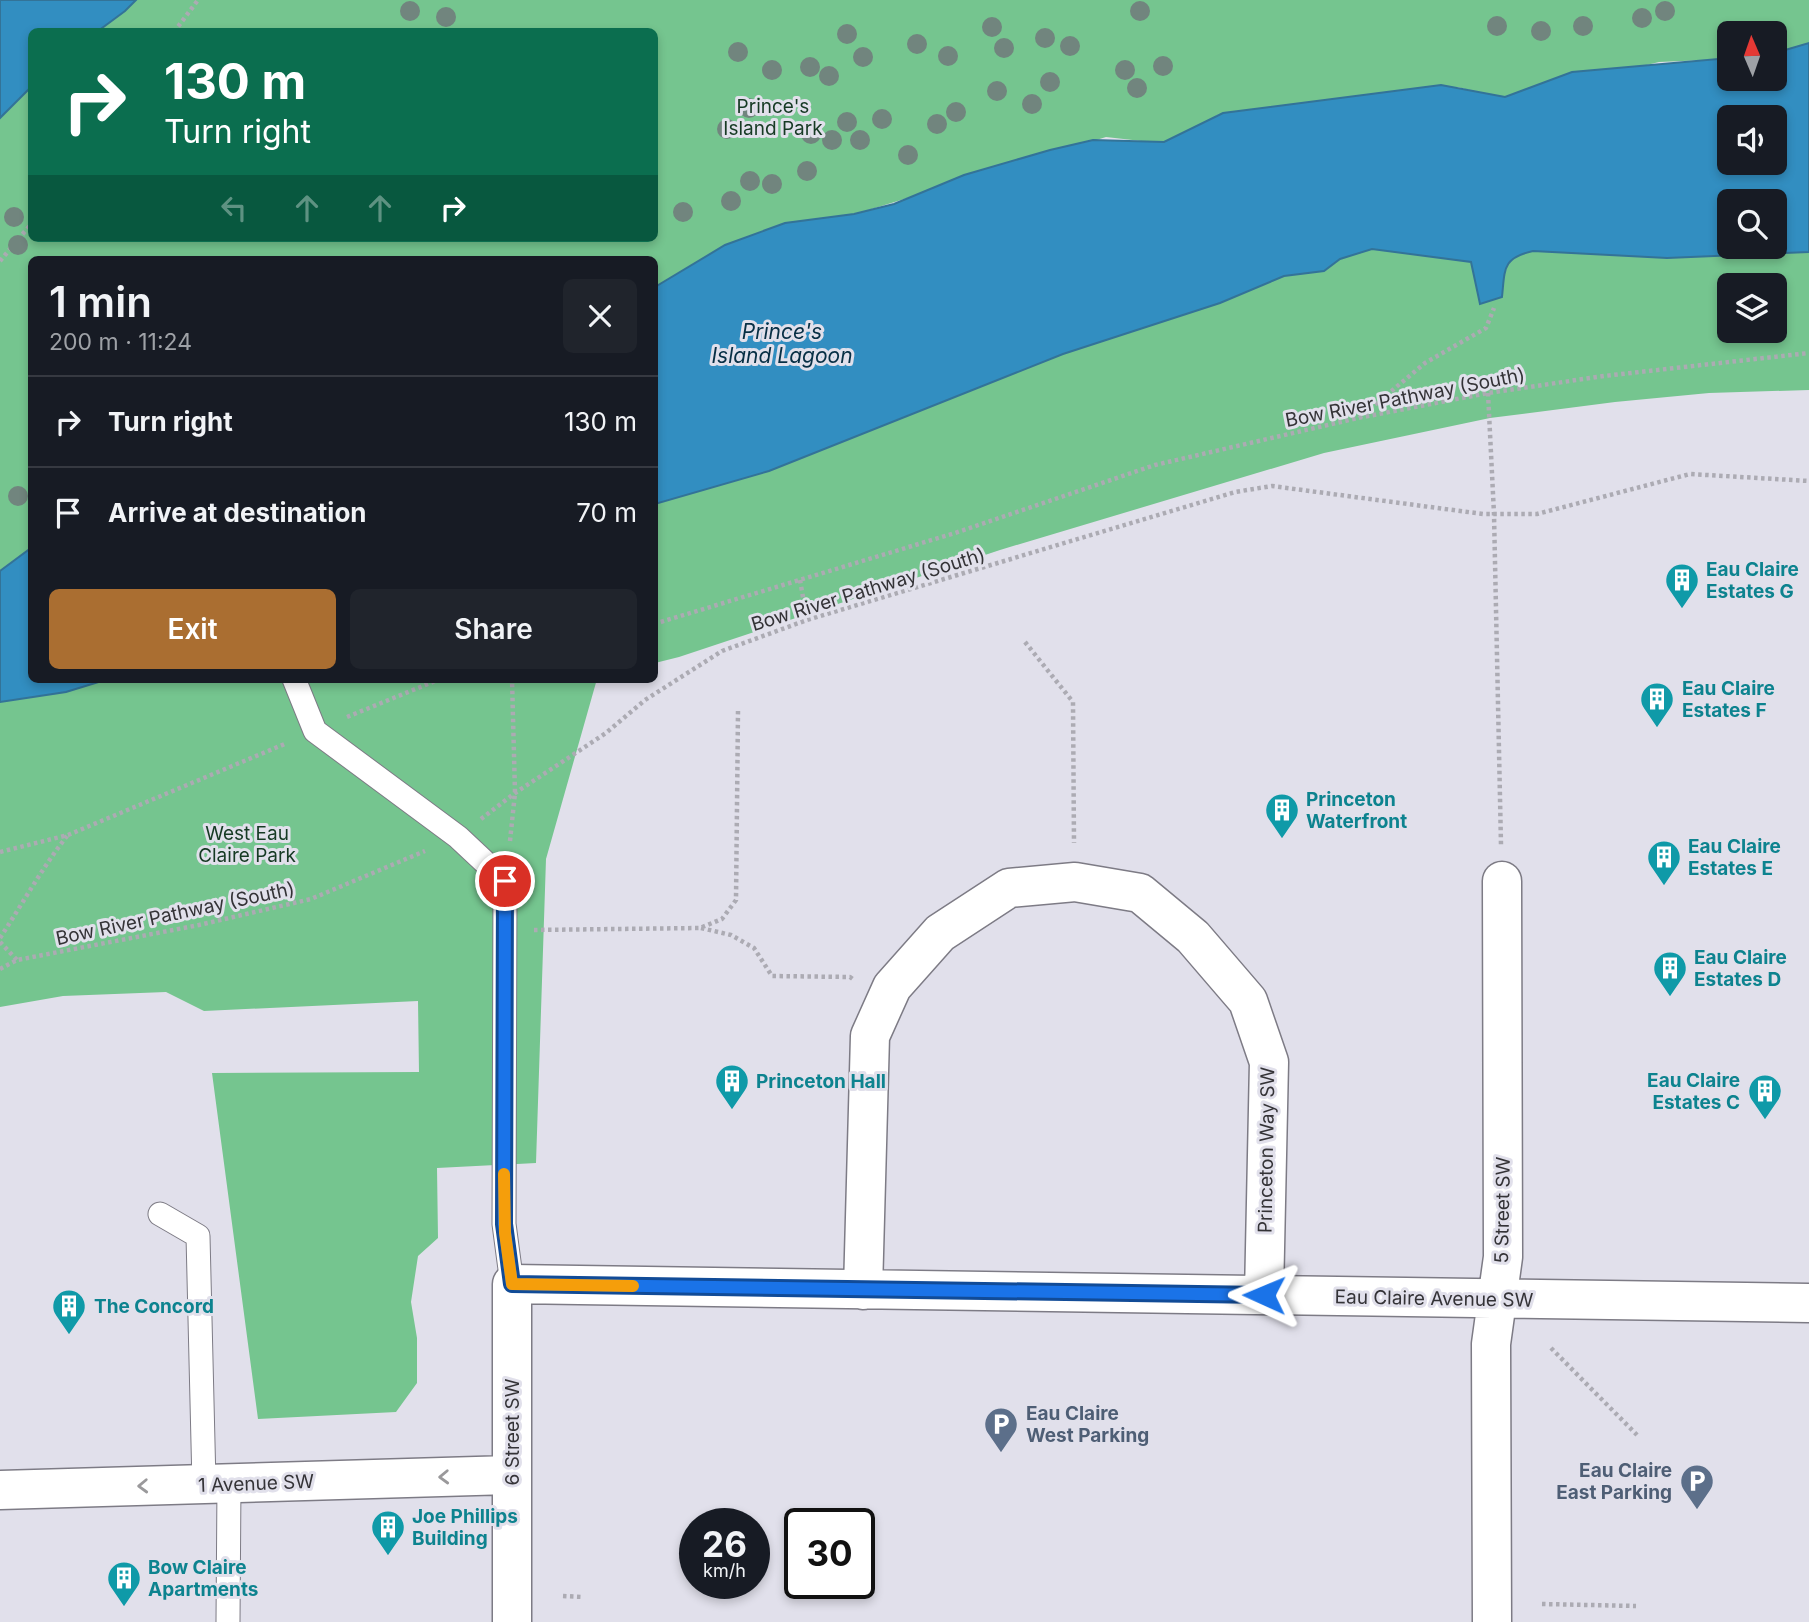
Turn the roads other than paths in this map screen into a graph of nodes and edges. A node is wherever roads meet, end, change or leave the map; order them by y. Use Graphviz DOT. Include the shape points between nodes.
graph roads {
  1 [pos="296,683"];
  2 [pos="1502,881"];
  3 [pos="160,1214"];
  4 [pos="512,1284"];
  5 [pos="863,1290"];
  6 [pos="1264,1295"];
  7 [pos="1497,1298"];
  8 [pos="1809,1303"];
  9 [pos="512,1475"];
  10 [pos="217,1484"];
  11 [pos="0,1490"];
  12 [pos="228,1622"];
  13 [pos="512,1622"];
  14 [pos="1492,1622"];
  1 -- 4 [label="lane" via="315,731 458,836 505,881 504,1224"];
  2 -- 7 [label="street, 5 Street SW" via="1503,1257"];
  3 -- 10 [label="lane" via="198,1236"];
  4 -- 5 [label="street, Eau Claire Avenue SW"];
  4 -- 9 [label="street, 6 Street SW"];
  5 -- 6 [label="street, Eau Claire Avenue SW"];
  5 -- 6 [label="street, Princeton Way SW" via="870,1037 892,987 940,933 1009,888 1075,882 1140,893 1193,937 1248,1001 1269,1062"];
  6 -- 7 [label="street, Eau Claire Avenue SW"];
  7 -- 8 [label="street, Eau Claire Avenue SW"];
  7 -- 14 [label="street, 5 Street SW" via="1491,1344"];
  9 -- 10 [label="street, 1 Avenue SW, one-way"];
  9 -- 13 [label="street, 6 Street SW"];
  10 -- 11 [label="street, 1 Avenue SW, one-way"];
  10 -- 12 [label="lane"];
}
